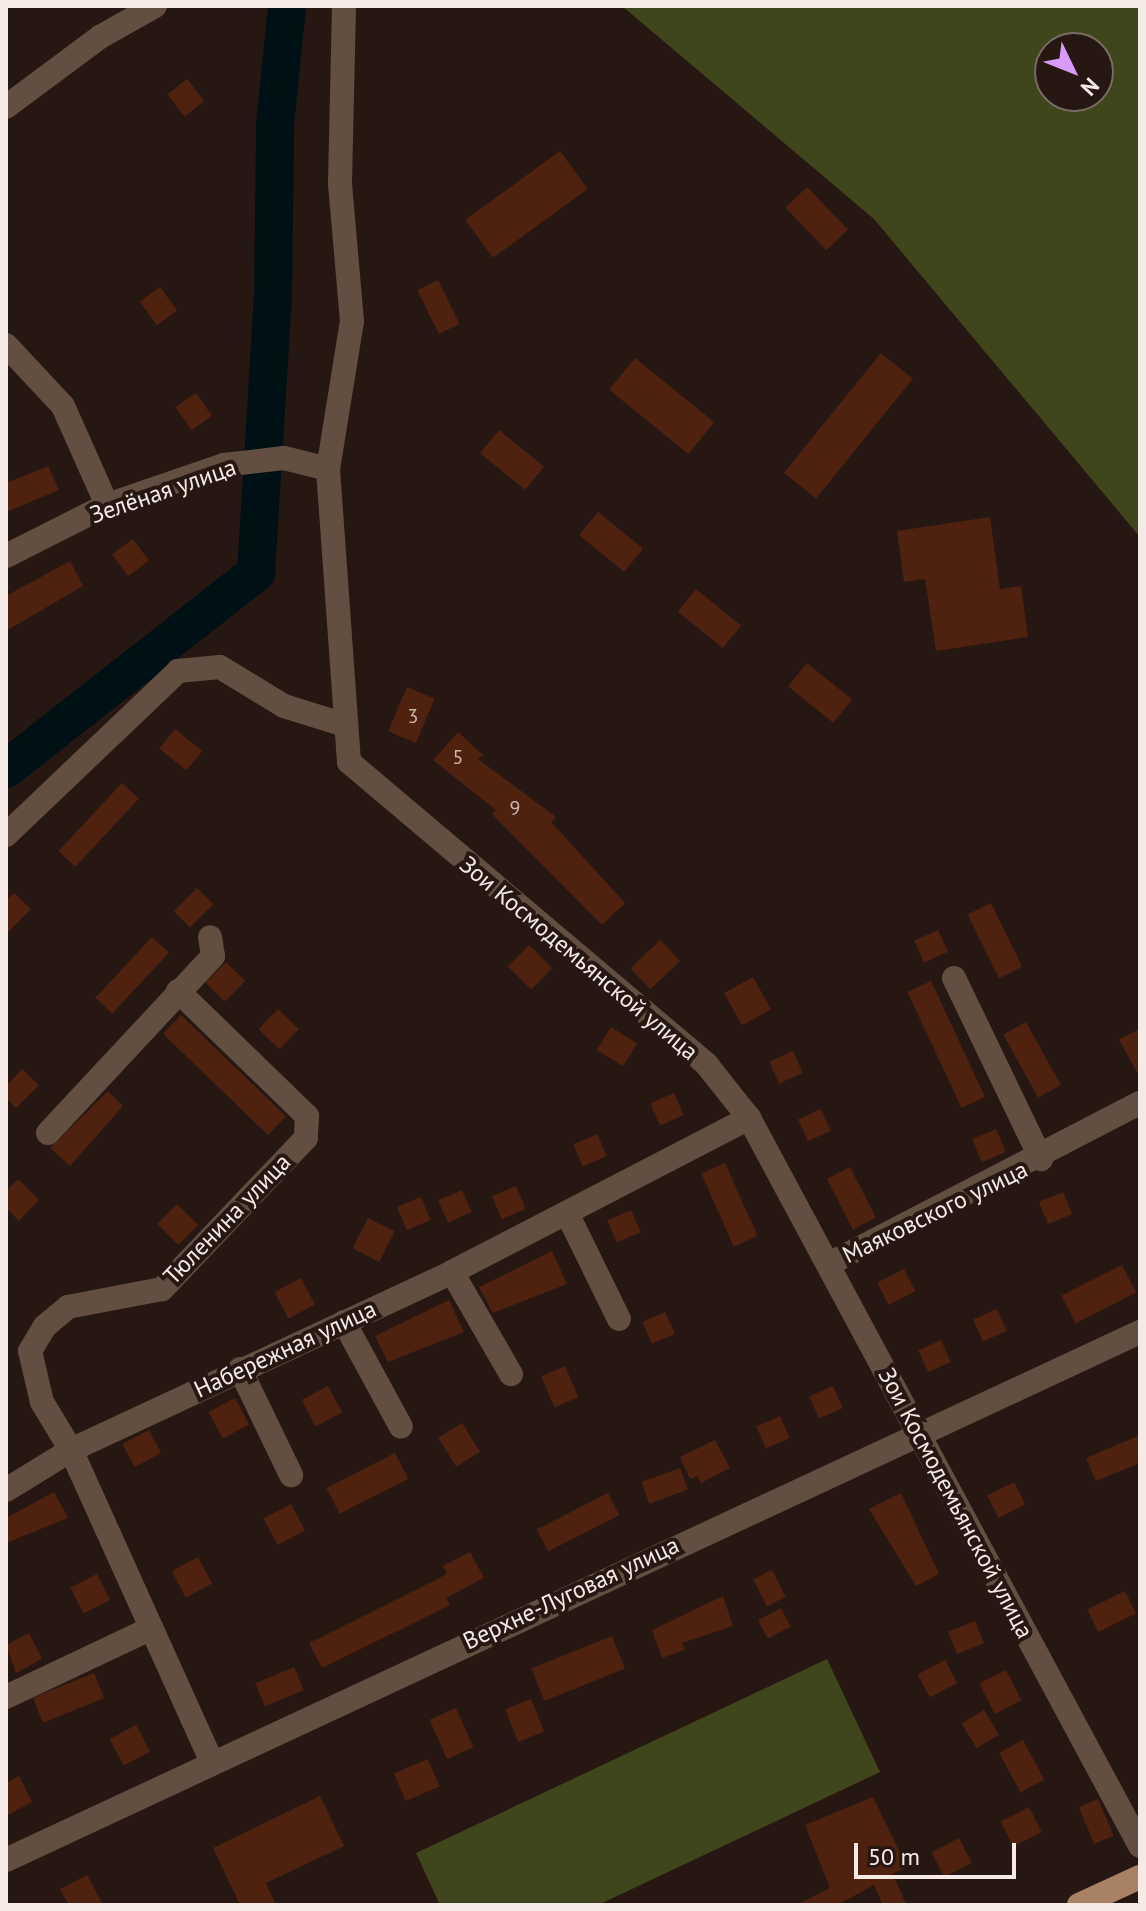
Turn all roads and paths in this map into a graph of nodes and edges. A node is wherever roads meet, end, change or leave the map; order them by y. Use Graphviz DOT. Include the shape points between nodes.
graph roads {
  1 [pos="155,6"];
  2 [pos="344,6"];
  3 [pos="6,107"];
  4 [pos="6,345"];
  5 [pos="328,469"];
  6 [pos="107,505"];
  7 [pos="6,556"];
  8 [pos="345,725"];
  9 [pos="6,835"];
  10 [pos="210,937"];
  11 [pos="954,978"];
  12 [pos="178,991"];
  13 [pos="1140,1103"];
  14 [pos="749,1118"];
  15 [pos="48,1133"];
  16 [pos="1041,1159"];
  17 [pos="567,1213"];
  18 [pos="829,1264"];
  19 [pos="452,1272"];
  20 [pos="619,1319"];
  21 [pos="344,1322"];
  22 [pos="1140,1332"];
  23 [pos="240,1369"];
  24 [pos="511,1374"];
  25 [pos="401,1427"];
  26 [pos="917,1431"];
  27 [pos="71,1450"];
  28 [pos="291,1475"];
  29 [pos="6,1490"];
  30 [pos="152,1628"];
  31 [pos="6,1697"];
  32 [pos="212,1763"];
  33 [pos="1140,1846"];
  34 [pos="6,1860"];
  35 [pos="1140,1877"];
  36 [pos="1079,1905"];
  1 -- 3 [label="street" via="100,37"];
  2 -- 5 [label="street, Зои Космодемьянской улица" via="340,184 352,321"];
  4 -- 6 [label="street" via="63,406"];
  5 -- 6 [label="street, Зелёная улица" via="284,458 224,465"];
  5 -- 8 [label="street, Зои Космодемьянской улица"];
  6 -- 7 [label="street, Зелёная улица"];
  8 -- 9 [label="street" via="284,706 220,667 178,671"];
  8 -- 14 [label="street, Зои Космодемьянской улица" via="349,762 707,1065"];
  10 -- 12 [label="street" via="213,956"];
  11 -- 16 [label="street, Маяковского улица"];
  12 -- 15 [label="street"];
  12 -- 27 [label="street, Тюленина улица" via="307,1116 306,1138 162,1289 68,1307 45,1326 30,1351 33,1378"];
  13 -- 16 [label="street, Маяковского улица"];
  14 -- 17 [label="street, Набережная улица"];
  14 -- 18 [label="street, Зои Космодемьянской улица"];
  16 -- 18 [label="street, Маяковского улица"];
  17 -- 19 [label="street, Набережная улица"];
  17 -- 20 [label="street"];
  18 -- 26 [label="street, Зои Космодемьянской улица"];
  19 -- 21 [label="street, Набережная улица"];
  19 -- 24 [label="street"];
  21 -- 23 [label="street, Набережная улица"];
  21 -- 25 [label="street"];
  22 -- 26 [label="street, Верхне-Луговая улица"];
  23 -- 27 [label="street, Набережная улица"];
  23 -- 28 [label="street"];
  26 -- 32 [label="street, Верхне-Луговая улица"];
  26 -- 33 [label="street, Зои Космодемьянской улица"];
  27 -- 29 [label="street, Набережная улица"];
  27 -- 30 [label="street, Тюленина улица"];
  30 -- 31 [label="street"];
  30 -- 32 [label="street, Тюленина улица"];
  32 -- 34 [label="street, Верхне-Луговая улица"];
  35 -- 36 [label="main road"];
}
